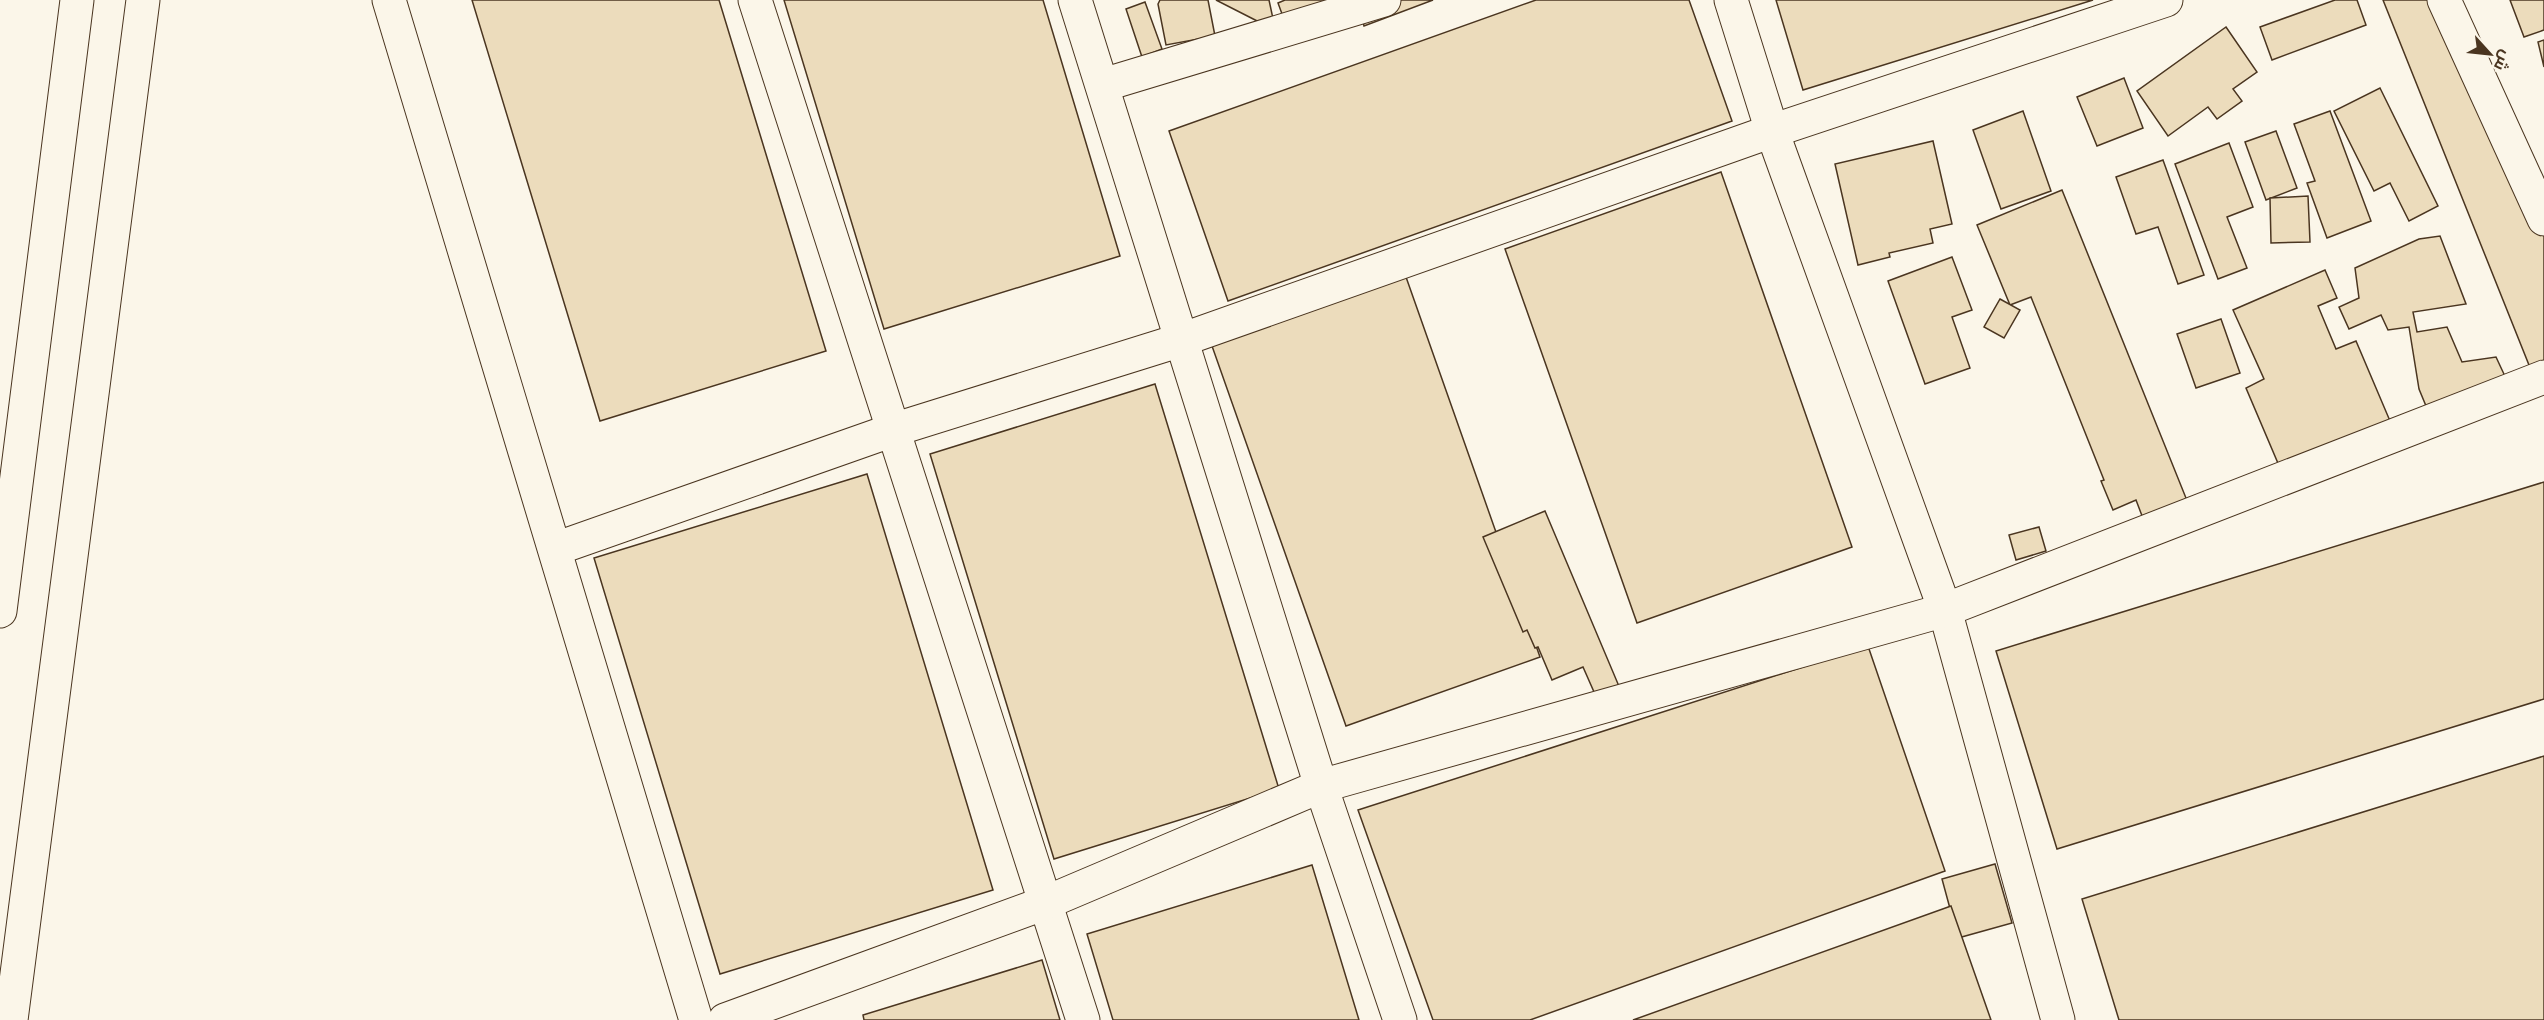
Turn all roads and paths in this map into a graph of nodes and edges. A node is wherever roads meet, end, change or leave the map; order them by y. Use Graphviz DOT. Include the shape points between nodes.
graph roads {
  1 [pos="77,0"];
  2 [pos="144,0"];
  3 [pos="389,0"];
  4 [pos="755,0"];
  5 [pos="1074,0"];
  6 [pos="1384,0"];
  7 [pos="1731,0"];
  8 [pos="2166,0"];
  9 [pos="2444,0"];
  10 [pos="1103,86"];
  11 [pos="1772,131"];
  12 [pos="2544,219"];
  13 [pos="1181,340"];
  14 [pos="2544,377"];
  15 [pos="893,430"];
  16 [pos="555,549"];
  17 [pos="0,610"];
  18 [pos="1945,610"];
  19 [pos="1321,786"];
  20 [pos="1045,903"];
  21 [pos="11,1020"];
  22 [pos="696,1020"];
  23 [pos="725,1020"];
  24 [pos="1083,1020"];
  25 [pos="1400,1020"];
  26 [pos="2058,1020"];
  1 -- 17 [label="street"];
  2 -- 21 [label="street"];
  3 -- 16 [label="street"];
  4 -- 15 [label="street"];
  5 -- 10 [label="street"];
  6 -- 10 [label="street"];
  7 -- 11 [label="street"];
  8 -- 11 [label="street"];
  9 -- 12 [label="street"];
  10 -- 13 [label="street"];
  11 -- 13 [label="street"];
  11 -- 18 [label="street"];
  13 -- 15 [label="street"];
  13 -- 19 [label="street"];
  14 -- 18 [label="street"];
  15 -- 16 [label="street"];
  15 -- 20 [label="street"];
  16 -- 22 [label="street"];
  18 -- 19 [label="street"];
  18 -- 26 [label="street"];
  19 -- 20 [label="street"];
  19 -- 25 [label="street"];
  20 -- 23 [label="street"];
  20 -- 24 [label="street"];
}
